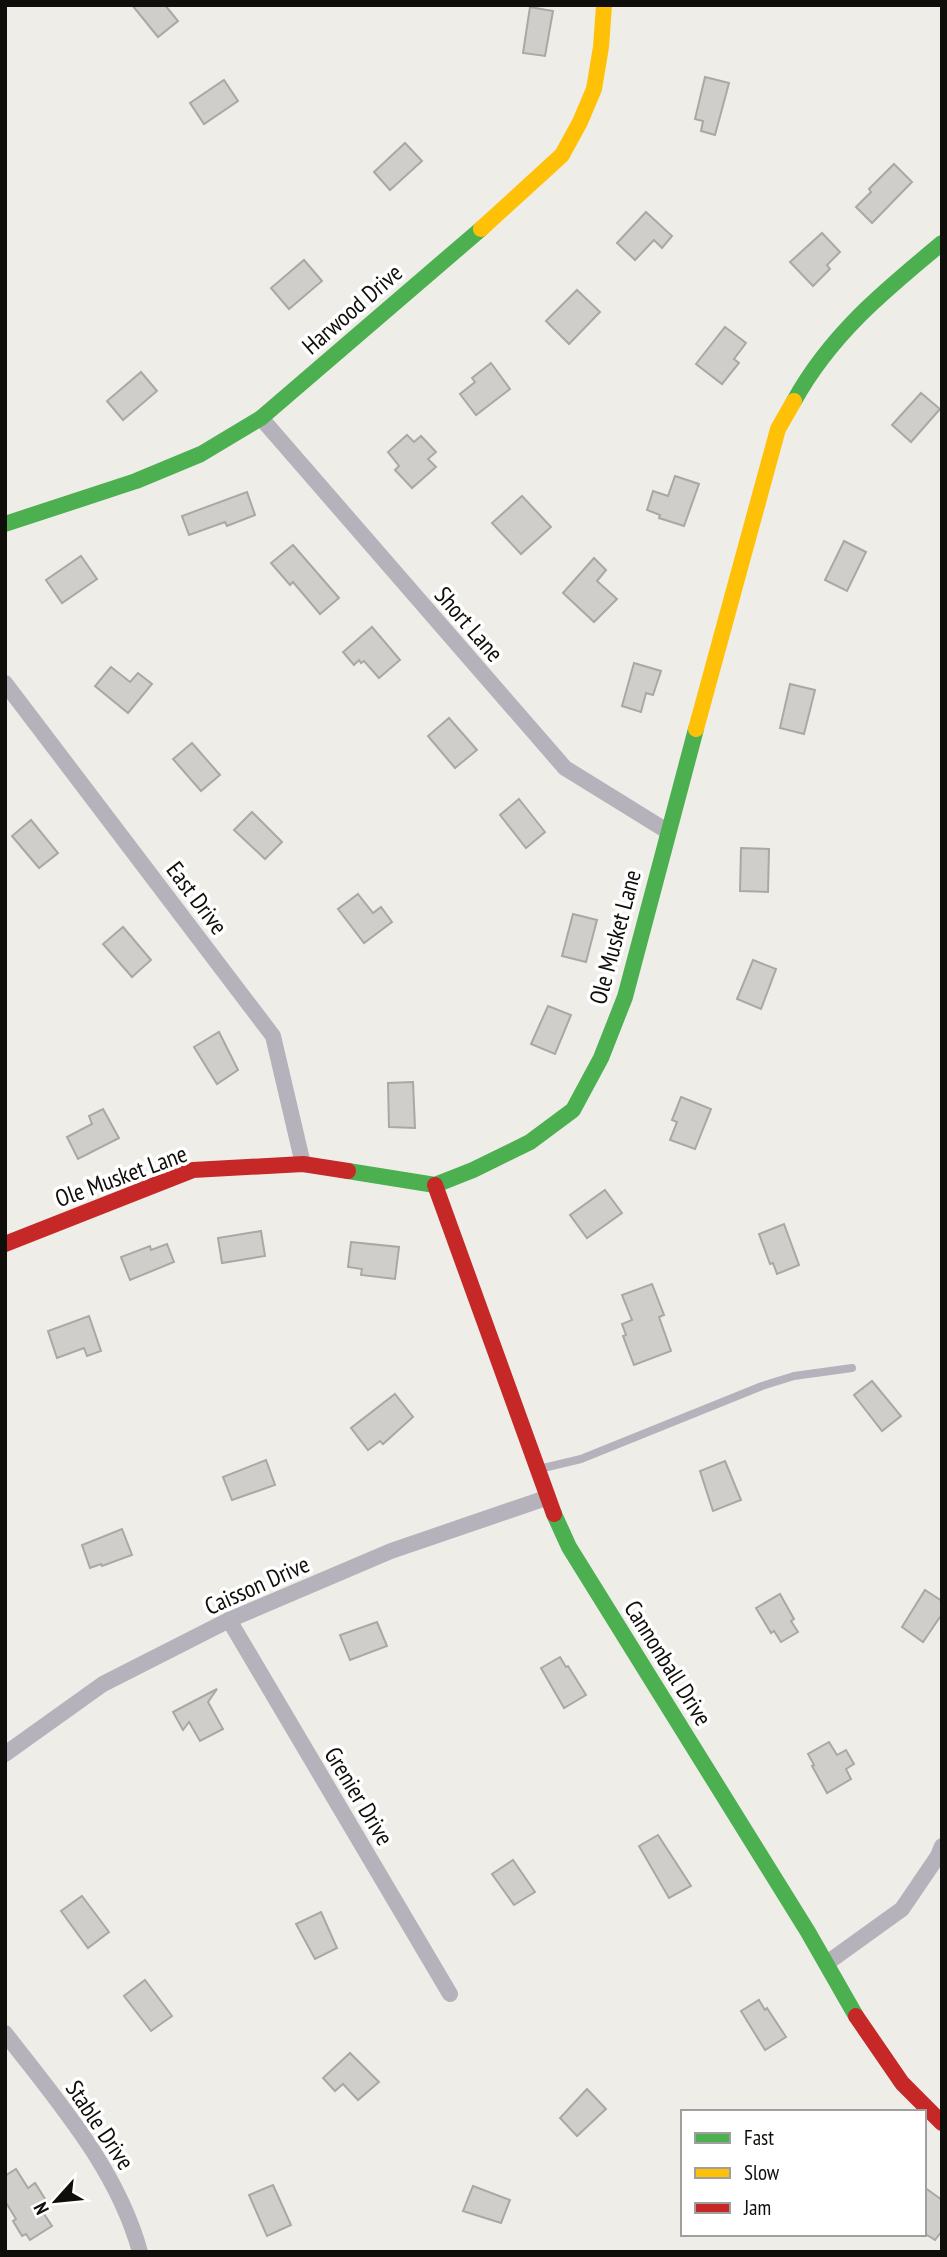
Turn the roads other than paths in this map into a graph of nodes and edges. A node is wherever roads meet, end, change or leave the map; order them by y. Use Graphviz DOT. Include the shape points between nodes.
graph roads {
  1 [pos="604,5"];
  2 [pos="942,243"];
  3 [pos="261,418"];
  4 [pos="5,524"];
  5 [pos="5,682"];
  6 [pos="667,831"];
  7 [pos="303,1164"];
  8 [pos="435,1185"];
  9 [pos="5,1244"];
  10 [pos="852,1368"];
  11 [pos="537,1469"];
  12 [pos="546,1498"];
  13 [pos="229,1620"];
  14 [pos="5,1754"];
  15 [pos="942,1846"];
  16 [pos="827,1963"];
  17 [pos="450,1994"];
  18 [pos="5,2033"];
  19 [pos="925,2110"];
  20 [pos="926,2111"];
  21 [pos="942,2123"];
  22 [pos="140,2252"];
  1 -- 3 [label="street, Harwood Drive" via="594,89 562,155"];
  2 -- 6 [label="street, Ole Musket Lane" via="860,314 811,370 778,429"];
  3 -- 4 [label="street, Harwood Drive" via="201,454 136,481"];
  3 -- 6 [label="street, Short Lane" via="565,768"];
  5 -- 7 [label="street, East Drive" via="273,1036"];
  6 -- 8 [label="street, Ole Musket Lane" via="625,997 601,1058 573,1110 530,1142"];
  7 -- 8 [label="street, Ole Musket Lane"];
  7 -- 9 [label="street, Ole Musket Lane" via="193,1170"];
  8 -- 11 [label="street, Cannonball Drive"];
  10 -- 11 [label="lane" via="794,1376 762,1386 581,1459"];
  11 -- 12 [label="street, Cannonball Drive"];
  12 -- 13 [label="street, Caisson Drive" via="391,1551"];
  12 -- 16 [label="street, Cannonball Drive" via="569,1547"];
  13 -- 14 [label="street, Caisson Drive" via="103,1684"];
  13 -- 17 [label="street, Grenier Drive"];
  15 -- 16 [label="street" via="902,1909"];
  16 -- 19 [label="street, Cannonball Drive" via="873,2042"];
  18 -- 22 [label="street, Stable Drive" via="81,2131 122,2200"];
  20 -- 21 [label="street, Cannonball Drive"];
}
